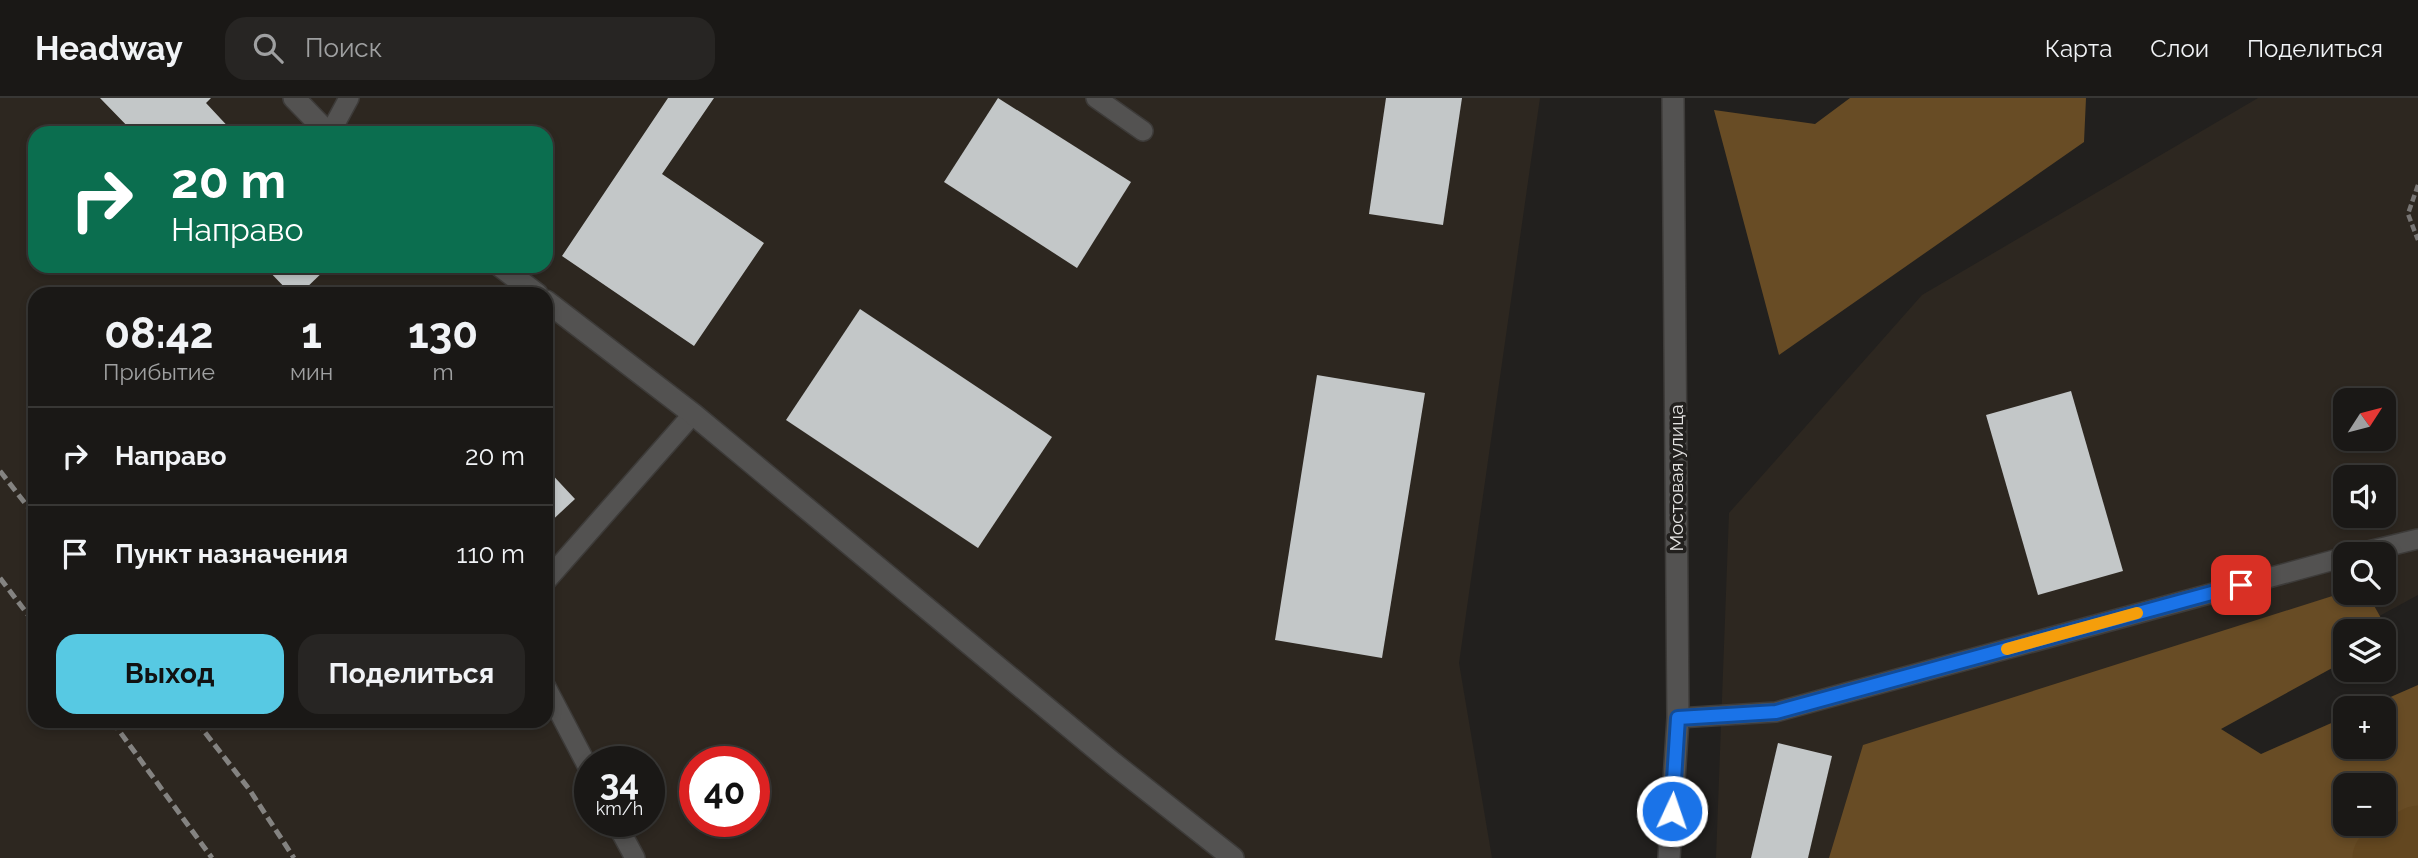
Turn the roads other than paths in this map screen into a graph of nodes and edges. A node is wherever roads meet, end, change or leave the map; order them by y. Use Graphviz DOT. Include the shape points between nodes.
graph roads {
  1 [pos="294,98"];
  2 [pos="349,98"];
  3 [pos="1096,98"];
  4 [pos="1673,98"];
  5 [pos="322,126"];
  6 [pos="333,126"];
  7 [pos="1143,131"];
  8 [pos="509,273"];
  9 [pos="528,287"];
  10 [pos="553,306"];
  11 [pos="693,414"];
  12 [pos="2418,539"];
  13 [pos="2396,544"];
  14 [pos="2333,560"];
  15 [pos="553,573"];
  16 [pos="553,700"];
  17 [pos="1678,718"];
  18 [pos="577,746"];
  19 [pos="624,837"];
  20 [pos="635,858"];
  21 [pos="1233,858"];
  22 [pos="1669,858"];
  1 -- 5 [label="street"];
  2 -- 6 [label="lane"];
  3 -- 7 [label="lane"];
  4 -- 17 [label="street, Мостовая улица"];
  8 -- 9 [label="street"];
  10 -- 11 [label="street"];
  11 -- 15 [label="lane"];
  11 -- 21 [label="street"];
  12 -- 13 [label="lane"];
  14 -- 17 [label="lane" via="1776,712"];
  16 -- 18 [label="lane"];
  17 -- 22 [label="street, Мостовая улица"];
  19 -- 20 [label="lane"];
}
